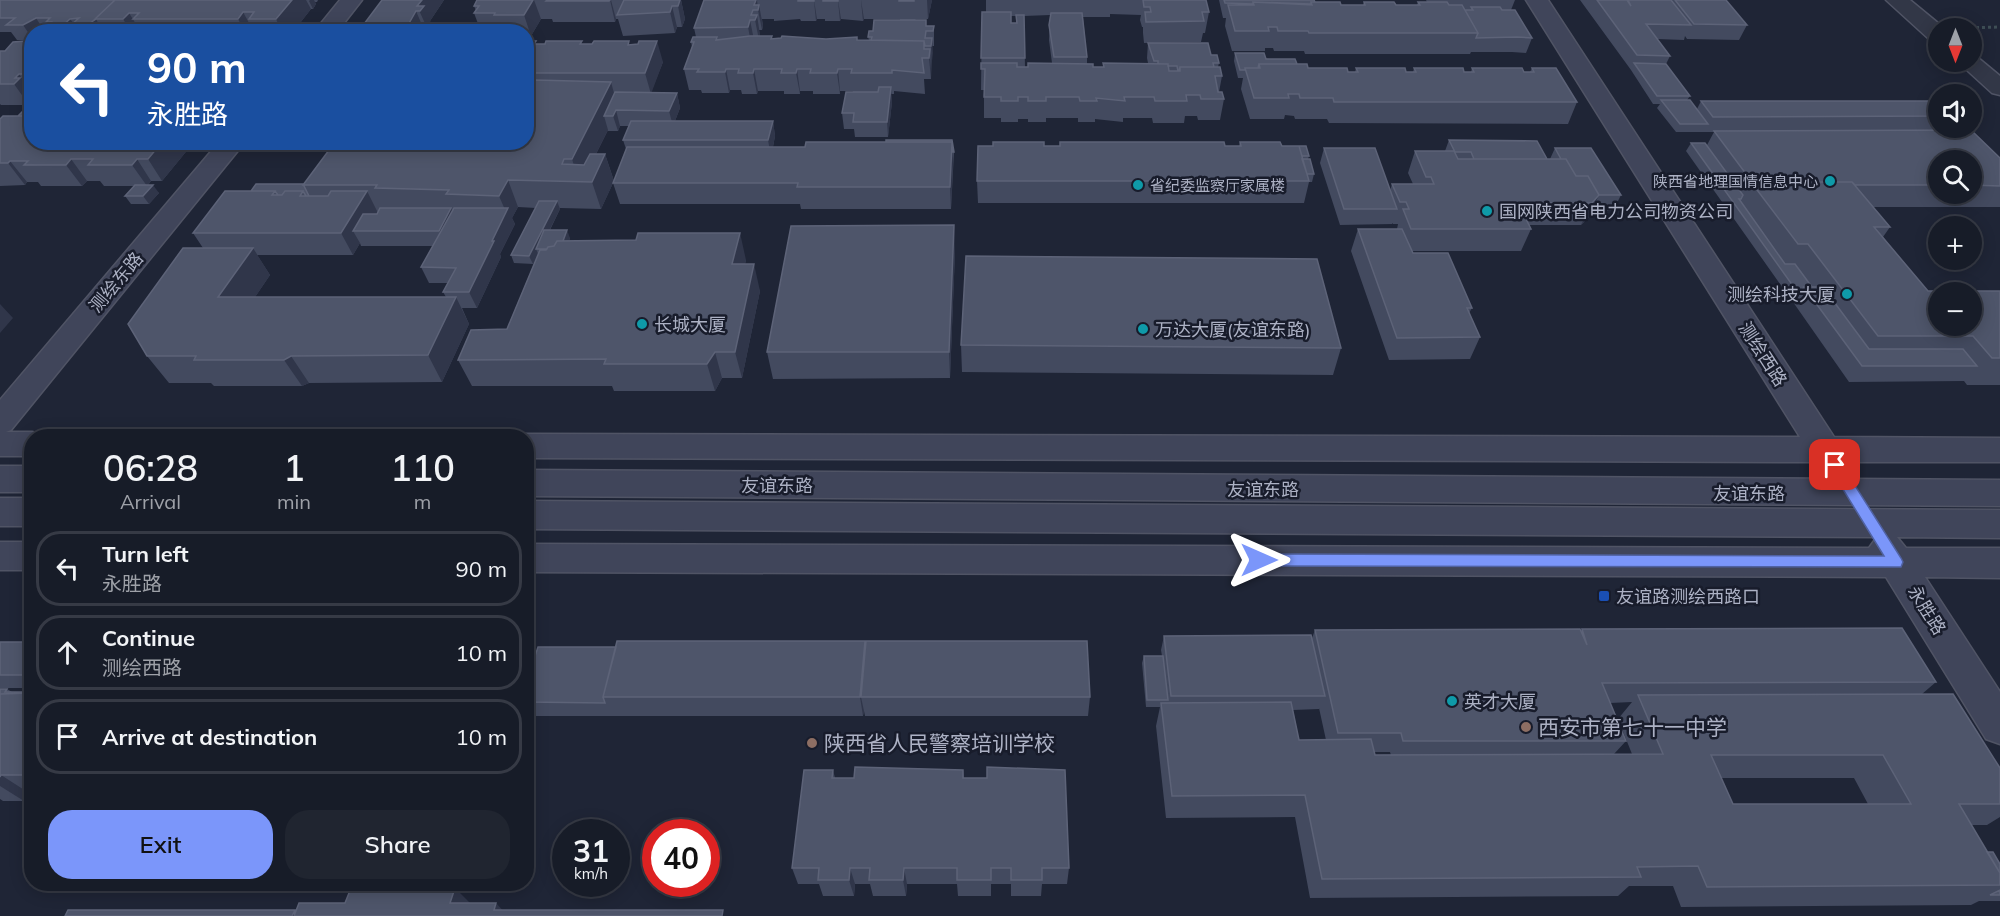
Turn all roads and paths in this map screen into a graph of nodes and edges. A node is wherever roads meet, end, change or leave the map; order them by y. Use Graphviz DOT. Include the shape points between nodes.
graph roads {
  1 [pos="351,0"];
  2 [pos="1537,0"];
  3 [pos="1897,0"];
  4 [pos="332,24"];
  5 [pos="1928,26"];
  6 [pos="1981,72"];
  7 [pos="2000,88"];
  8 [pos="226,150"];
  9 [pos="0,422"];
  10 [pos="0,444"];
  11 [pos="24,444"];
  12 [pos="534,446"];
  13 [pos="2000,450"];
  14 [pos="1825,451"];
  15 [pos="0,479"];
  16 [pos="24,479"];
  17 [pos="534,483"];
  18 [pos="2000,493"];
  19 [pos="1863,509"];
  20 [pos="0,512"];
  21 [pos="24,512"];
  22 [pos="534,515"];
  23 [pos="2000,524"];
  24 [pos="0,556"];
  25 [pos="24,556"];
  26 [pos="534,558"];
  27 [pos="1896,562"];
  28 [pos="2000,562"];
  29 [pos="2000,726"];
  1 -- 4 [label="street"];
  2 -- 14 [label="street, 测绘西路"];
  3 -- 5 [label="street"];
  6 -- 7 [label="street"];
  8 -- 9 [label="street, 测绘东路"];
  10 -- 11 [label="street"];
  12 -- 14 [label="street"];
  13 -- 14 [label="street"];
  14 -- 19 [label="street, 测绘西路"];
  15 -- 16 [label="street"];
  17 -- 19 [label="street, 友谊东路"];
  18 -- 19 [label="street, 友谊东路"];
  19 -- 22 [label="street, 友谊东路"];
  19 -- 23 [label="street, 友谊东路"];
  19 -- 27 [label="street, 永胜路"];
  20 -- 21 [label="street"];
  24 -- 25 [label="street"];
  26 -- 27 [label="street"];
  27 -- 28 [label="street"];
  27 -- 29 [label="street, 永胜路"];
}
